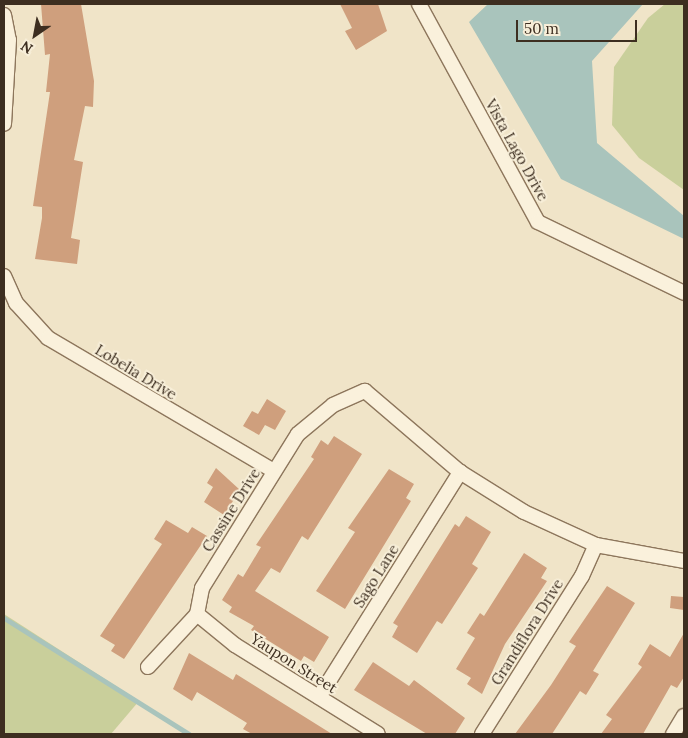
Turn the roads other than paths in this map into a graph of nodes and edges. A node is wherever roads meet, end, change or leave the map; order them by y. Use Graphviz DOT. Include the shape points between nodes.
graph roads {
  1 [pos="419,4"];
  2 [pos="4,15"];
  3 [pos="4,124"];
  4 [pos="4,276"];
  5 [pos="684,293"];
  6 [pos="274,471"];
  7 [pos="460,472"];
  8 [pos="596,544"];
  9 [pos="684,561"];
  10 [pos="197,614"];
  11 [pos="148,667"];
  12 [pos="320,697"];
  13 [pos="684,716"];
  14 [pos="378,734"];
  15 [pos="482,734"];
  16 [pos="673,734"];
  1 -- 5 [label="street, Vista Lago Drive" via="538,222"];
  2 -- 3 [label="street" via="9,40"];
  4 -- 6 [label="street, Lobelia Drive" via="16,303 48,338"];
  6 -- 7 [label="street, Cassine Drive" via="315,418 365,391"];
  6 -- 10 [label="street, Cassine Drive" via="202,588"];
  7 -- 8 [label="street" via="524,512"];
  7 -- 12 [label="street, Sago Lane"];
  8 -- 9 [label="street"];
  8 -- 15 [label="street, Grandiflora Drive" via="582,576"];
  10 -- 11 [label="street"];
  10 -- 12 [label="street, Yaupon Street" via="235,645"];
  12 -- 14 [label="street, Yaupon Street"];
  13 -- 16 [label="street"];
}
